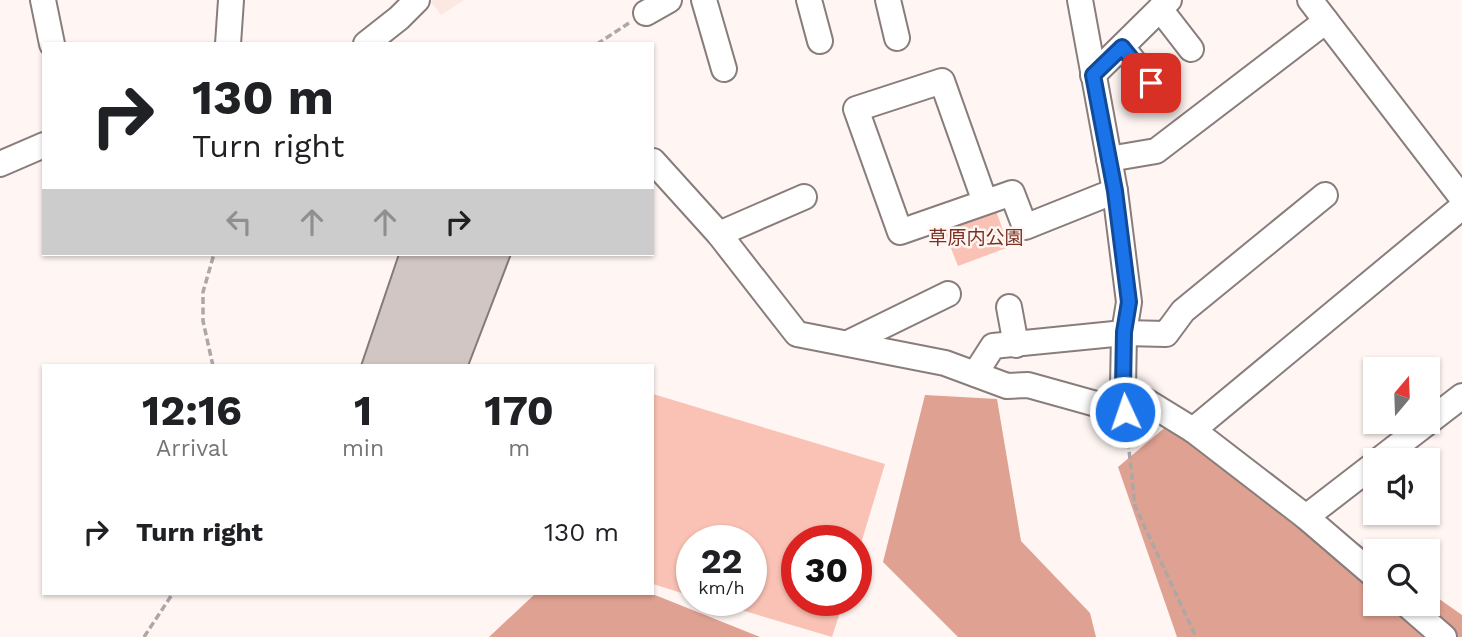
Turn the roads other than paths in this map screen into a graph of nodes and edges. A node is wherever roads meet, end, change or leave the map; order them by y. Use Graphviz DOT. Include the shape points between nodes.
graph roads {
  1 [pos="43,0"];
  2 [pos="230,0"];
  3 [pos="417,0"];
  4 [pos="669,0"];
  5 [pos="704,0"];
  6 [pos="808,0"];
  7 [pos="887,0"];
  8 [pos="1080,0"];
  9 [pos="1310,0"];
  10 [pos="1164,4"];
  11 [pos="646,13"];
  12 [pos="1326,21"];
  13 [pos="897,38"];
  14 [pos="820,41"];
  15 [pos="52,42"];
  16 [pos="228,42"];
  17 [pos="369,42"];
  18 [pos="1122,47"];
  19 [pos="1191,49"];
  20 [pos="724,69"];
  21 [pos="1093,75"];
  22 [pos="1151,83"];
  23 [pos="42,146"];
  24 [pos="1109,159"];
  25 [pos="654,162"];
  26 [pos="0,164"];
  27 [pos="1115,191"];
  28 [pos="1325,195"];
  29 [pos="804,197"];
  30 [pos="1462,198"];
  31 [pos="985,202"];
  32 [pos="1462,207"];
  33 [pos="719,234"];
  34 [pos="948,294"];
  35 [pos="1009,307"];
  36 [pos="1124,332"];
  37 [pos="848,344"];
  38 [pos="1016,345"];
  39 [pos="975,374"];
  40 [pos="1123,387"];
  41 [pos="1462,396"];
  42 [pos="1193,430"];
  43 [pos="1395,448"];
  44 [pos="1363,473"];
  45 [pos="1306,517"];
  46 [pos="1363,566"];
  47 [pos="1420,616"];
  48 [pos="1444,637"];
  1 -- 15 [label="street"];
  2 -- 16 [label="street"];
  3 -- 17 [label="street"];
  4 -- 11 [label="street"];
  5 -- 20 [label="street"];
  6 -- 14 [label="street"];
  7 -- 13 [label="street"];
  8 -- 21 [label="street"];
  9 -- 12 [label="street"];
  10 -- 18 [label="street"];
  10 -- 19 [label="street"];
  12 -- 24 [label="street" via="1156,151"];
  12 -- 30 [label="street"];
  18 -- 21 [label="street"];
  18 -- 22 [label="street"];
  21 -- 24 [label="street"];
  23 -- 26 [label="street"];
  24 -- 27 [label="street"];
  25 -- 33 [label="street"];
  27 -- 31 [label="street" via="1025,227 1013,193"];
  27 -- 36 [label="street" via="1129,302"];
  28 -- 36 [label="street" via="1183,312 1166,334"];
  29 -- 33 [label="street"];
  31 -- 31 [label="street" via="942,81 856,109 900,232"];
  32 -- 42 [label="street"];
  33 -- 37 [label="street" via="797,334"];
  34 -- 37 [label="street"];
  35 -- 38 [label="street"];
  36 -- 38 [label="street"];
  36 -- 40 [label="street"];
  37 -- 39 [label="street" via="945,363"];
  38 -- 39 [label="street" via="993,346"];
  39 -- 40 [label="street" via="1007,386 1028,385 1125,412"];
  40 -- 42 [label="street"];
  41 -- 43 [label="street"];
  42 -- 45 [label="street"];
  44 -- 45 [label="street"];
  45 -- 46 [label="street"];
  47 -- 48 [label="street"];
}
